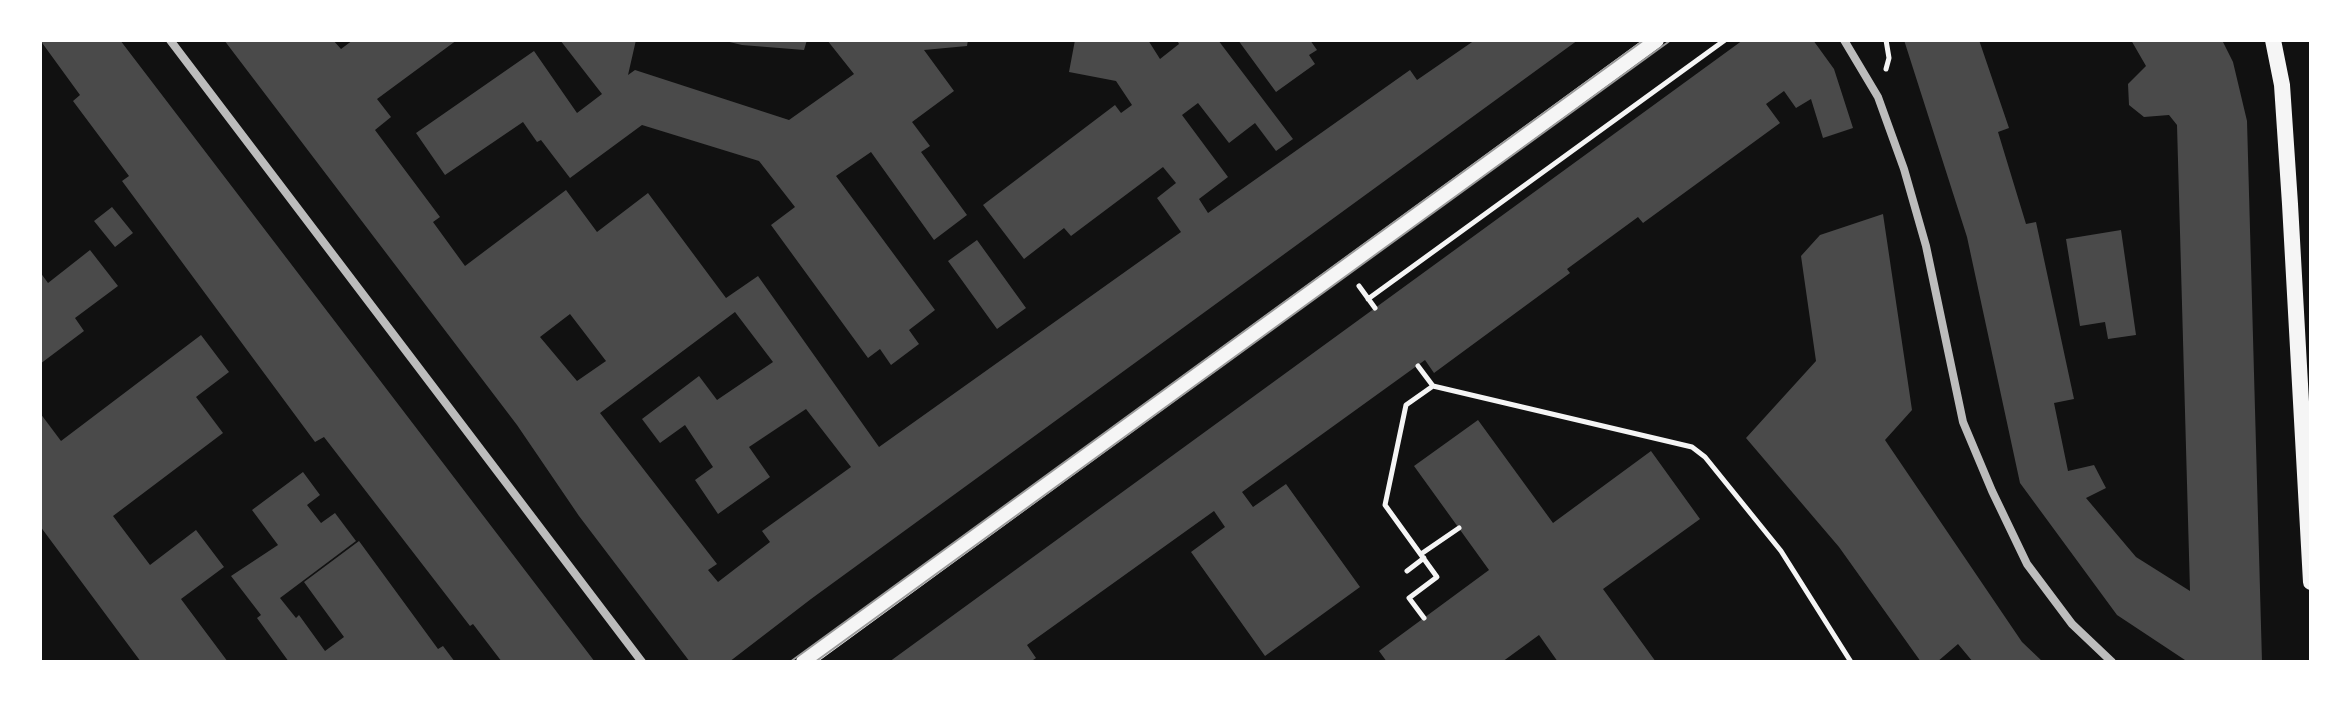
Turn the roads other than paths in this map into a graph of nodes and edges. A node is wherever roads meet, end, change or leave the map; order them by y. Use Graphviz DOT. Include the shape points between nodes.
graph roads {
  1 [pos="170,40"];
  2 [pos="1656,40"];
  3 [pos="1844,40"];
  4 [pos="2273,40"];
  5 [pos="2311,580"];
  6 [pos="642,662"];
  7 [pos="804,662"];
  8 [pos="2112,662"];
  1 -- 6 [label="street"];
  2 -- 7 [label="main road"];
  3 -- 8 [label="street" via="1878,97 1904,169 1963,422 1992,491 2027,564 2072,624"];
  4 -- 5 [label="main road" via="2282,85"];
}
